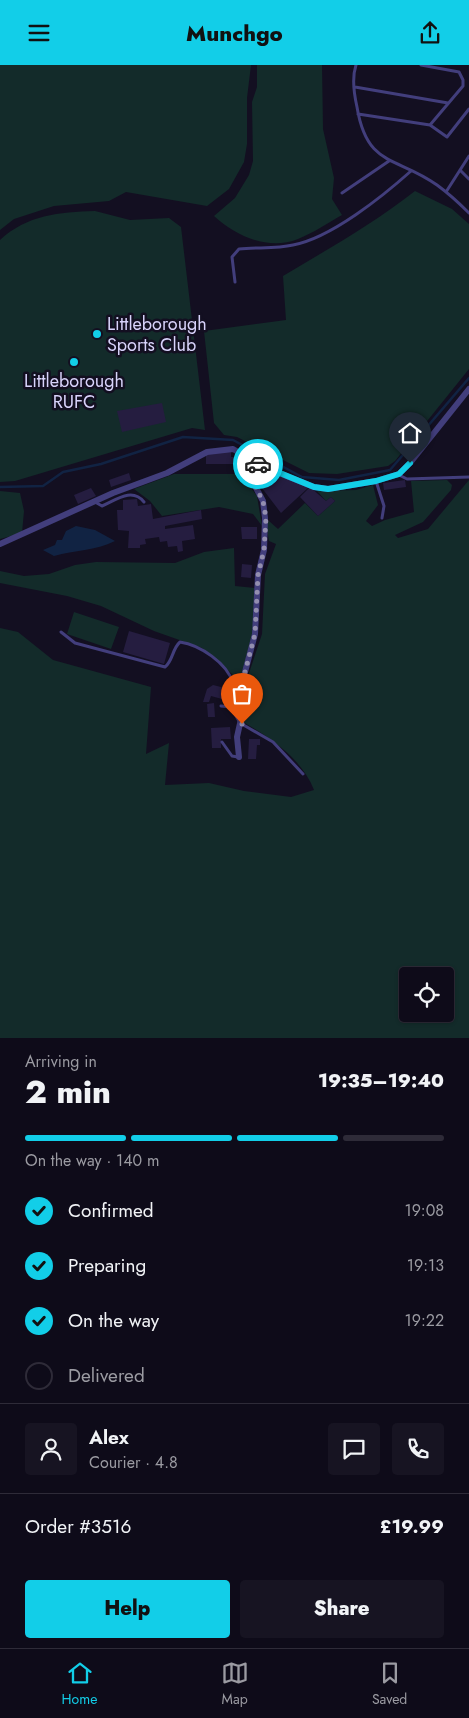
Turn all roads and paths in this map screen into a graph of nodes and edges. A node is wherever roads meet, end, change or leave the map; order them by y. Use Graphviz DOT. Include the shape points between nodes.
graph roads {
  1 [pos="356,65"];
  2 [pos="421,65"];
  3 [pos="355,87"];
  4 [pos="449,103"];
  5 [pos="469,109"];
  6 [pos="358,114"];
  7 [pos="430,125"];
  8 [pos="469,156"];
  9 [pos="389,161"];
  10 [pos="460,170"];
  11 [pos="411,171"];
  12 [pos="469,179"];
  13 [pos="446,192"];
  14 [pos="342,193"];
  15 [pos="469,213"];
  16 [pos="235,282"];
  17 [pos="469,389"];
  18 [pos="251,461"];
  19 [pos="399,474"];
  20 [pos="469,477"];
  21 [pos="376,481"];
  22 [pos="95,502"];
  23 [pos="144,502"];
  24 [pos="382,518"];
  25 [pos="0,544"];
  26 [pos="61,632"];
  27 [pos="221,706"];
  28 [pos="231,707"];
  29 [pos="240,723"];
  30 [pos="222,742"];
  31 [pos="239,757"];
  32 [pos="303,774"];
  1 -- 3 [label="lane"];
  2 -- 4 [label="lane" via="462,74 463,86"];
  3 -- 4 [label="lane"];
  3 -- 6 [label="lane"];
  4 -- 7 [label="lane"];
  5 -- 7 [label="lane" via="447,137"];
  6 -- 7 [label="lane"];
  6 -- 9 [label="lane" via="369,146"];
  8 -- 10 [label="lane"];
  9 -- 11 [label="lane"];
  9 -- 14 [label="lane"];
  10 -- 12 [label="lane"];
  10 -- 13 [label="lane"];
  11 -- 13 [label="lane"];
  11 -- 16 [label="lane" via="389,191 316,238 296,245 239,249 232,257"];
  13 -- 15 [label="lane"];
  17 -- 19 [label="street"];
  18 -- 21 [label="street" via="321,488"];
  18 -- 22 [label="street" via="233,449 207,452 167,473"];
  18 -- 29 [label="street" via="248,473 263,501 266,518 258,575 255,634 239,695"];
  19 -- 20 [label="lane" via="407,479"];
  19 -- 21 [label="street"];
  21 -- 24 [label="lane" via="384,506"];
  22 -- 23 [label="lane" via="102,506 131,494"];
  22 -- 25 [label="street"];
  26 -- 28 [label="lane" via="75,643 165,667 180,642 202,649 227,672 233,686"];
  27 -- 28 [label="lane"];
  28 -- 29 [label="lane"];
  29 -- 31 [label="street" via="237,737"];
  29 -- 32 [label="lane" via="273,742"];
  30 -- 31 [label="lane" via="232,756"];
}
